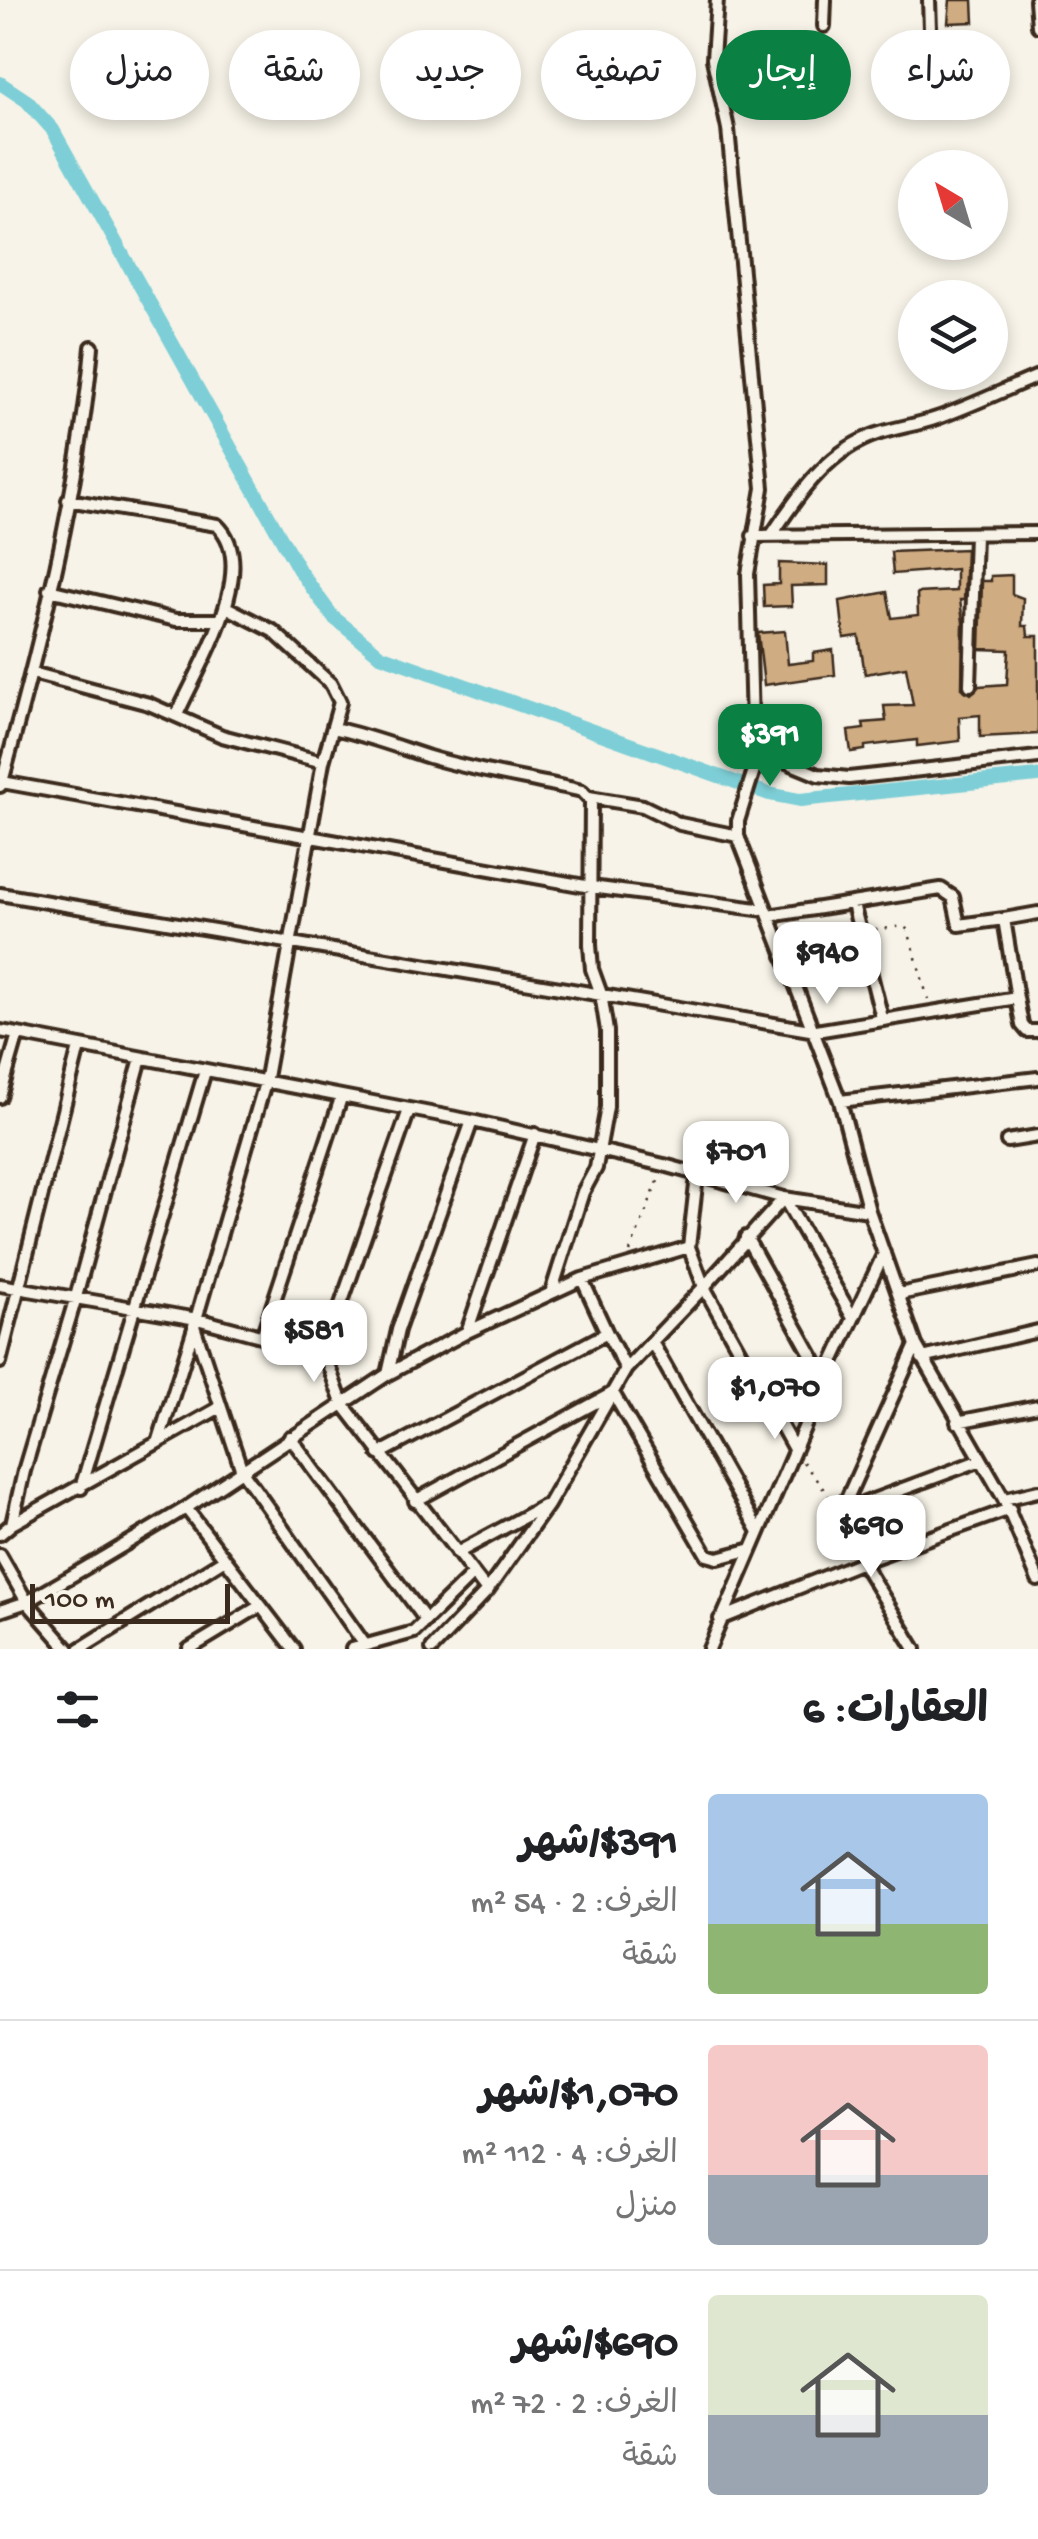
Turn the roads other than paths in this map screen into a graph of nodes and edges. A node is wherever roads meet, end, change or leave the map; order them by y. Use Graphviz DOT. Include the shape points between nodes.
graph roads {
  1 [pos="716,0"];
  2 [pos="825,0"];
  3 [pos="930,0"];
  4 [pos="1036,0"];
  5 [pos="824,26"];
  6 [pos="1038,26"];
  7 [pos="930,29"];
  8 [pos="92,347"];
  9 [pos="1038,376"];
  10 [pos="68,500"];
  11 [pos="1038,534"];
  12 [pos="975,535"];
  13 [pos="752,536"];
  14 [pos="771,536"];
  15 [pos="48,590"];
  16 [pos="226,607"];
  17 [pos="220,620"];
  18 [pos="32,673"];
  19 [pos="970,685"];
  20 [pos="177,715"];
  21 [pos="333,728"];
  22 [pos="760,755"];
  23 [pos="1038,758"];
  24 [pos="323,762"];
  25 [pos="1,784"];
  26 [pos="589,797"];
  27 [pos="310,836"];
  28 [pos="738,836"];
  29 [pos="590,888"];
  30 [pos="0,894"];
  31 [pos="854,904"];
  32 [pos="767,913"];
  33 [pos="1038,913"];
  34 [pos="1004,919"];
  35 [pos="862,932"];
  36 [pos="291,943"];
  37 [pos="783,956"];
  38 [pos="600,994"];
  39 [pos="1017,998"];
  40 [pos="882,1018"];
  41 [pos="0,1031"];
  42 [pos="816,1031"];
  43 [pos="1038,1031"];
  44 [pos="18,1034"];
  45 [pos="79,1046"];
  46 [pos="142,1058"];
  47 [pos="205,1070"];
  48 [pos="1038,1078"];
  49 [pos="266,1082"];
  50 [pos="0,1097"];
  51 [pos="341,1098"];
  52 [pos="840,1101"];
  53 [pos="409,1110"];
  54 [pos="472,1120"];
  55 [pos="535,1134"];
  56 [pos="1038,1136"];
  57 [pos="1007,1140"];
  58 [pos="601,1151"];
  59 [pos="697,1176"];
  60 [pos="784,1198"];
  61 [pos="870,1211"];
  62 [pos="746,1237"];
  63 [pos="689,1247"];
  64 [pos="884,1253"];
  65 [pos="1038,1266"];
  66 [pos="582,1279"];
  67 [pos="0,1285"];
  68 [pos="704,1287"];
  69 [pos="20,1288"];
  70 [pos="551,1293"];
  71 [pos="899,1294"];
  72 [pos="76,1297"];
  73 [pos="136,1308"];
  74 [pos="853,1318"];
  75 [pos="195,1323"];
  76 [pos="1038,1331"];
  77 [pos="467,1332"];
  78 [pos="608,1333"];
  79 [pos="262,1337"];
  80 [pos="653,1344"];
  81 [pos="916,1346"];
  82 [pos="324,1353"];
  83 [pos="922,1358"];
  84 [pos="0,1362"];
  85 [pos="626,1369"];
  86 [pos="388,1374"];
  87 [pos="825,1379"];
  88 [pos="613,1393"];
  89 [pos="342,1403"];
  90 [pos="1038,1406"];
  91 [pos="220,1408"];
  92 [pos="957,1422"];
  93 [pos="290,1437"];
  94 [pos="159,1441"];
  95 [pos="794,1449"];
  96 [pos="379,1454"];
  97 [pos="981,1460"];
  98 [pos="242,1471"];
  99 [pos="81,1488"];
  100 [pos="1038,1492"];
  101 [pos="415,1501"];
  102 [pos="548,1504"];
  103 [pos="1007,1504"];
  104 [pos="186,1508"];
  105 [pos="12,1524"];
  106 [pos="758,1530"];
  107 [pos="0,1534"];
  108 [pos="752,1549"];
  109 [pos="457,1553"];
  110 [pos="0,1556"];
  111 [pos="225,1559"];
  112 [pos="862,1562"];
  113 [pos="1036,1564"];
  114 [pos="473,1574"];
  115 [pos="1038,1580"];
  116 [pos="487,1590"];
  117 [pos="27,1602"];
  118 [pos="260,1606"];
  119 [pos="0,1610"];
  120 [pos="426,1619"];
  121 [pos="719,1619"];
  122 [pos="414,1632"];
  123 [pos="365,1645"];
  124 [pos="68,1649"];
  125 [pos="80,1649"];
  126 [pos="189,1649"];
  127 [pos="294,1649"];
  128 [pos="352,1649"];
  129 [pos="430,1649"];
  130 [pos="708,1649"];
  131 [pos="915,1649"];
  1 -- 13 [label="street" via="712,59 728,129 763,488"];
  2 -- 5 [label="street"];
  3 -- 7 [label="street"];
  4 -- 6 [label="street"];
  8 -- 10 [label="street"];
  9 -- 14 [label="street" via="859,442 799,493"];
  10 -- 15 [label="street"];
  10 -- 16 [label="street" via="217,525 228,537 233,571"];
  11 -- 12 [label="street"];
  12 -- 14 [label="street"];
  12 -- 19 [label="street"];
  13 -- 14 [label="street"];
  13 -- 22 [label="street" via="748,633 752,726"];
  15 -- 17 [label="street" via="176,620"];
  15 -- 18 [label="street"];
  16 -- 17 [label="street"];
  16 -- 21 [label="street" via="268,627 331,684 340,702"];
  17 -- 20 [label="street"];
  18 -- 20 [label="street"];
  18 -- 25 [label="street"];
  20 -- 24 [label="street" via="222,736"];
  21 -- 24 [label="street"];
  21 -- 26 [label="street"];
  22 -- 23 [label="street" via="818,775 850,778"];
  22 -- 28 [label="street"];
  24 -- 27 [label="street"];
  25 -- 27 [label="street"];
  26 -- 28 [label="street"];
  26 -- 29 [label="street"];
  27 -- 29 [label="street"];
  27 -- 36 [label="street"];
  28 -- 32 [label="street"];
  29 -- 32 [label="street"];
  29 -- 38 [label="street" via="591,963"];
  30 -- 36 [label="street"];
  31 -- 32 [label="street"];
  31 -- 34 [label="street" via="942,890 952,897 959,925"];
  31 -- 35 [label="street"];
  32 -- 37 [label="street"];
  33 -- 34 [label="street"];
  34 -- 39 [label="street"];
  35 -- 37 [label="street"];
  35 -- 40 [label="street"];
  36 -- 38 [label="street"];
  36 -- 49 [label="street"];
  37 -- 42 [label="street"];
  38 -- 42 [label="street"];
  38 -- 58 [label="street" via="608,1070"];
  39 -- 40 [label="street"];
  39 -- 43 [label="street" via="1022,1024"];
  40 -- 42 [label="street"];
  41 -- 44 [label="street"];
  42 -- 52 [label="street"];
  44 -- 45 [label="street"];
  44 -- 50 [label="street"];
  45 -- 46 [label="street"];
  45 -- 69 [label="street"];
  46 -- 47 [label="street"];
  46 -- 72 [label="street"];
  47 -- 49 [label="street"];
  47 -- 73 [label="street"];
  48 -- 52 [label="street"];
  49 -- 51 [label="street"];
  49 -- 75 [label="street"];
  51 -- 53 [label="street"];
  51 -- 79 [label="street"];
  52 -- 61 [label="street"];
  53 -- 54 [label="street"];
  53 -- 82 [label="street"];
  54 -- 55 [label="street"];
  54 -- 86 [label="street"];
  55 -- 58 [label="street"];
  55 -- 77 [label="street"];
  56 -- 57 [label="street"];
  58 -- 59 [label="street"];
  58 -- 70 [label="street"];
  59 -- 60 [label="street"];
  59 -- 63 [label="street"];
  60 -- 61 [label="street"];
  60 -- 62 [label="street"];
  60 -- 74 [label="street"];
  61 -- 64 [label="street"];
  62 -- 68 [label="street"];
  62 -- 87 [label="street"];
  63 -- 66 [label="street"];
  63 -- 68 [label="street"];
  64 -- 71 [label="street"];
  64 -- 74 [label="street"];
  65 -- 71 [label="street"];
  66 -- 70 [label="street"];
  66 -- 78 [label="street"];
  67 -- 69 [label="street"];
  68 -- 80 [label="street"];
  68 -- 95 [label="street"];
  69 -- 72 [label="street"];
  69 -- 84 [label="street"];
  70 -- 77 [label="street"];
  71 -- 81 [label="street"];
  72 -- 73 [label="street"];
  72 -- 105 [label="street"];
  73 -- 75 [label="street"];
  73 -- 99 [label="street"];
  74 -- 87 [label="street"];
  75 -- 79 [label="street"];
  75 -- 91 [label="street"];
  75 -- 94 [label="street"];
  76 -- 83 [label="street"];
  77 -- 86 [label="street"];
  78 -- 85 [label="street"];
  78 -- 96 [label="street"];
  79 -- 82 [label="street"];
  80 -- 85 [label="street"];
  80 -- 106 [label="street"];
  81 -- 83 [label="street"];
  81 -- 97 [label="street" via="841,1512"];
  82 -- 89 [label="street"];
  83 -- 92 [label="street"];
  85 -- 88 [label="street"];
  86 -- 89 [label="street"];
  87 -- 95 [label="street"];
  88 -- 101 [label="street"];
  88 -- 102 [label="street"];
  88 -- 108 [label="street" via="707,1555"];
  89 -- 93 [label="street"];
  89 -- 96 [label="street"];
  90 -- 92 [label="street"];
  91 -- 94 [label="street"];
  91 -- 98 [label="street"];
  92 -- 97 [label="street"];
  93 -- 98 [label="street"];
  93 -- 120 [label="street"];
  94 -- 99 [label="street"];
  95 -- 106 [label="street"];
  96 -- 101 [label="street"];
  97 -- 103 [label="street"];
  98 -- 104 [label="street"];
  98 -- 123 [label="street"];
  99 -- 105 [label="street"];
  100 -- 103 [label="street"];
  101 -- 109 [label="street"];
  102 -- 109 [label="street"];
  102 -- 116 [label="street"];
  103 -- 112 [label="street"];
  103 -- 113 [label="street"];
  104 -- 111 [label="street"];
  104 -- 117 [label="street"];
  105 -- 107 [label="street"];
  106 -- 108 [label="street"];
  108 -- 121 [label="street"];
  109 -- 114 [label="street"];
  110 -- 117 [label="street"];
  111 -- 118 [label="street"];
  111 -- 125 [label="street"];
  112 -- 121 [label="street"];
  112 -- 131 [label="street"];
  113 -- 115 [label="street"];
  114 -- 116 [label="street"];
  114 -- 120 [label="street"];
  116 -- 129 [label="street"];
  117 -- 119 [label="street"];
  117 -- 124 [label="street"];
  118 -- 126 [label="street"];
  118 -- 127 [label="street"];
  120 -- 122 [label="street"];
  121 -- 130 [label="street"];
  122 -- 123 [label="street"];
  122 -- 129 [label="street"];
  123 -- 128 [label="street"];
}
